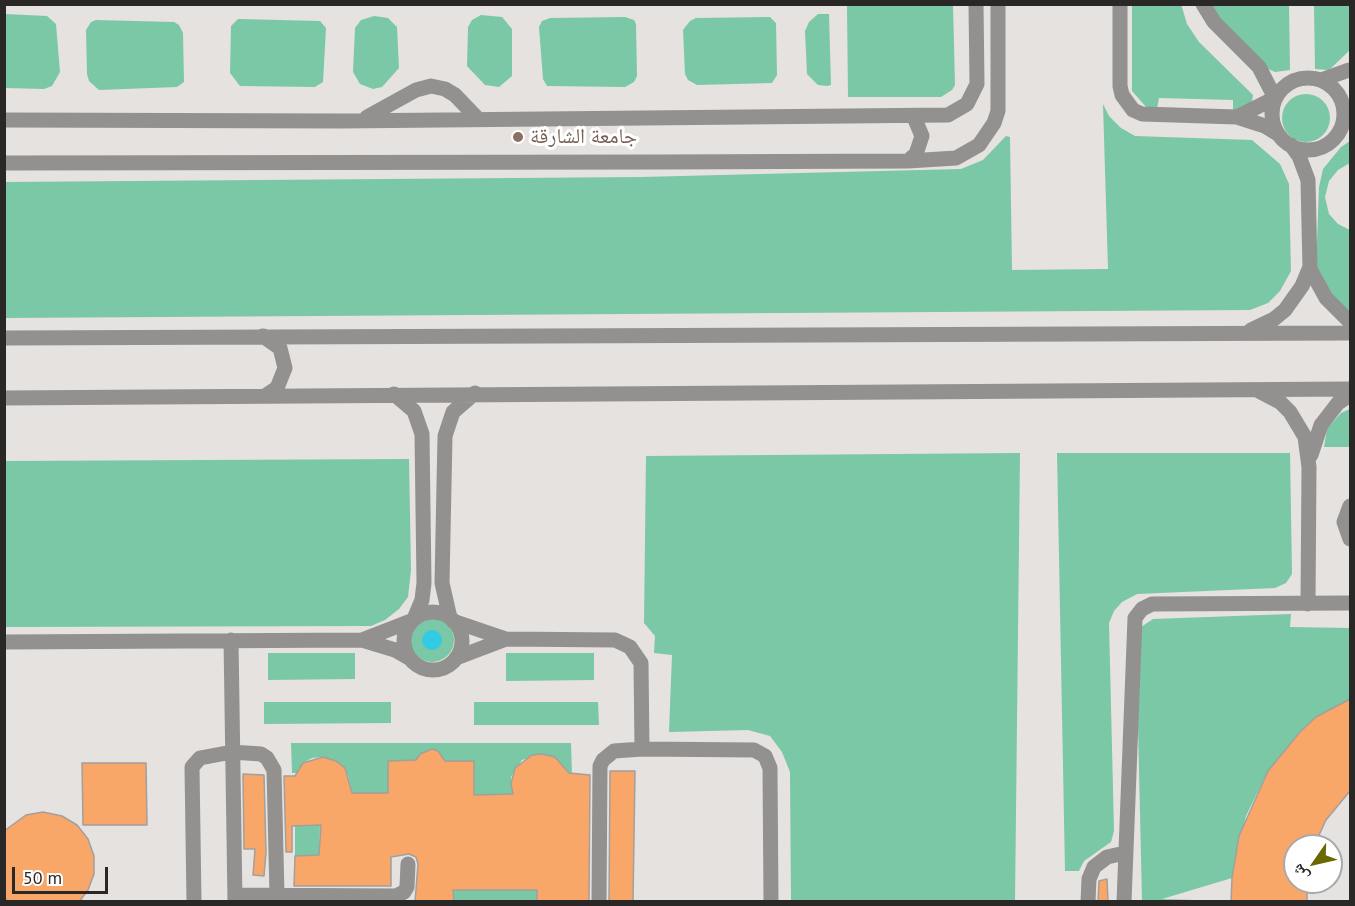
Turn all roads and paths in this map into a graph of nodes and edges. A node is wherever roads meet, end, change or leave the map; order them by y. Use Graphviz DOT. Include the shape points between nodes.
graph roads {
  1 [pos="976,4"];
  2 [pos="998,4"];
  3 [pos="1120,4"];
  4 [pos="1203,4"];
  5 [pos="1259,67"];
  6 [pos="1350,69"];
  7 [pos="1322,80"];
  8 [pos="1289,83"];
  9 [pos="1275,98"];
  10 [pos="1343,101"];
  11 [pos="914,117"];
  12 [pos="1237,117"];
  13 [pos="478,119"];
  14 [pos="4,120"];
  15 [pos="357,121"];
  16 [pos="1350,125"];
  17 [pos="1278,134"];
  18 [pos="1337,134"];
  19 [pos="1291,145"];
  20 [pos="1325,145"];
  21 [pos="908,161"];
  22 [pos="4,163"];
  23 [pos="1308,180"];
  24 [pos="1310,267"];
  25 [pos="1350,322"];
  26 [pos="1246,332"];
  27 [pos="1350,333"];
  28 [pos="262,336"];
  29 [pos="4,338"];
  30 [pos="1254,389"];
  31 [pos="1350,389"];
  32 [pos="475,393"];
  33 [pos="394,394"];
  34 [pos="1350,395"];
  35 [pos="265,396"];
  36 [pos="4,398"];
  37 [pos="1309,467"];
  38 [pos="423,488"];
  39 [pos="443,488"];
  40 [pos="1350,506"];
  41 [pos="1350,539"];
  42 [pos="1350,603"];
  43 [pos="1308,604"];
  44 [pos="412,620"];
  45 [pos="452,620"];
  46 [pos="506,639"];
  47 [pos="231,640"];
  48 [pos="362,640"];
  49 [pos="4,642"];
  50 [pos="409,658"];
  51 [pos="456,658"];
  52 [pos="642,749"];
  53 [pos="232,752"];
  54 [pos="1125,852"];
  55 [pos="408,864"];
  56 [pos="277,895"];
  57 [pos="235,898"];
  58 [pos="194,902"];
  59 [pos="599,902"];
  60 [pos="771,902"];
  61 [pos="1088,902"];
  62 [pos="1124,902"];
  1 -- 11 [label="street" via="977,84 973,95 959,111"];
  2 -- 21 [label="street" via="998,111 991,129 979,145 956,158"];
  3 -- 12 [label="street" via="1120,86 1133,110 1142,114"];
  4 -- 5 [label="street" via="1214,22"];
  5 -- 8 [label="street"];
  5 -- 9 [label="street"];
  6 -- 7 [label="street"];
  6 -- 10 [label="street"];
  7 -- 8 [label="street" via="1305,78"];
  7 -- 10 [label="street"];
  8 -- 9 [label="street"];
  9 -- 12 [label="street"];
  9 -- 17 [label="street" via="1272,117"];
  10 -- 18 [label="street" via="1343,119"];
  11 -- 13 [label="street"];
  11 -- 21 [label="street" via="922,135"];
  12 -- 17 [label="street"];
  13 -- 15 [label="street"];
  13 -- 15 [label="street" via="455,95 431,86"];
  14 -- 15 [label="street"];
  16 -- 18 [label="street"];
  17 -- 19 [label="street"];
  18 -- 20 [label="street"];
  19 -- 20 [label="street" via="1302,149"];
  19 -- 23 [label="street"];
  20 -- 23 [label="street"];
  21 -- 22 [label="street"];
  23 -- 24 [label="street"];
  24 -- 25 [label="street" via="1326,298"];
  24 -- 26 [label="street" via="1285,310 1274,320"];
  26 -- 27 [label="street"];
  26 -- 28 [label="street"];
  28 -- 29 [label="street"];
  28 -- 35 [label="street" via="279,348 285,368 277,388"];
  30 -- 31 [label="street"];
  30 -- 32 [label="street"];
  30 -- 37 [label="street" via="1280,402 1299,424"];
  32 -- 33 [label="street"];
  32 -- 39 [label="street" via="453,412 447,424"];
  33 -- 35 [label="street"];
  33 -- 38 [label="street" via="420,421"];
  34 -- 37 [label="street" via="1321,425"];
  35 -- 36 [label="street"];
  37 -- 43 [label="street"];
  38 -- 39 [label="street"];
  38 -- 44 [label="street" via="424,593"];
  39 -- 45 [label="street" via="442,583"];
  40 -- 41 [label="street" via="1344,522"];
  42 -- 43 [label="street"];
  43 -- 54 [label="street" via="1152,604 1135,618"];
  44 -- 45 [label="street" via="432,612"];
  44 -- 48 [label="street"];
  44 -- 50 [label="street" via="404,635"];
  45 -- 46 [label="street"];
  45 -- 51 [label="street" via="462,643"];
  46 -- 51 [label="street"];
  46 -- 52 [label="street" via="615,640 630,647 641,663"];
  47 -- 48 [label="street"];
  47 -- 49 [label="street"];
  47 -- 53 [label="street"];
  48 -- 50 [label="street"];
  50 -- 51 [label="street" via="432,670 441,669"];
  52 -- 59 [label="street" via="614,751 600,766"];
  52 -- 60 [label="street" via="754,750 765,756 770,768"];
  53 -- 56 [label="street" via="261,754 274,770"];
  53 -- 57 [label="street"];
  53 -- 58 [label="street" via="200,758 192,767"];
  54 -- 61 [label="street" via="1107,857 1094,867"];
  54 -- 62 [label="street"];
  55 -- 56 [label="street" via="407,887 396,896"];
  56 -- 57 [label="street"];
}
